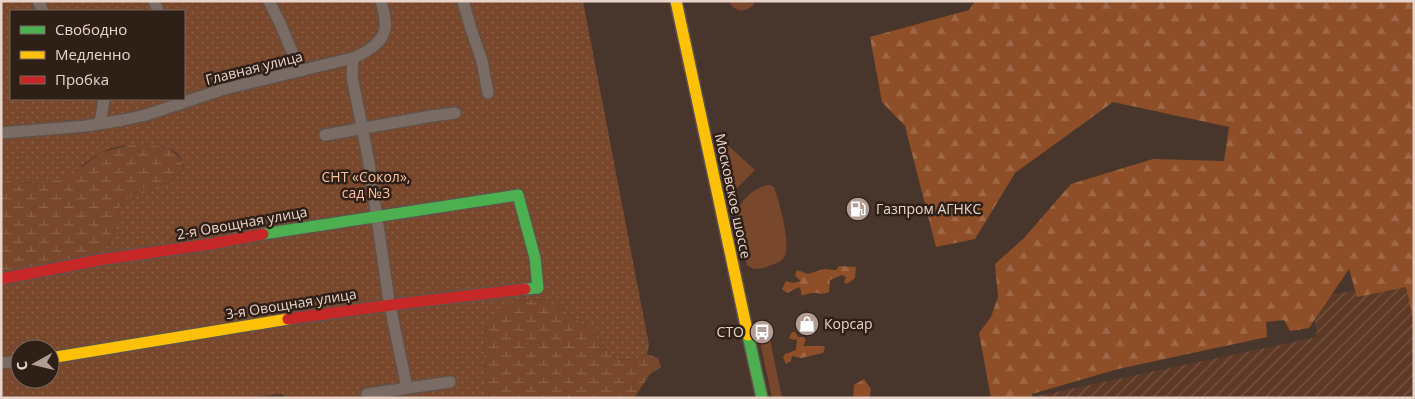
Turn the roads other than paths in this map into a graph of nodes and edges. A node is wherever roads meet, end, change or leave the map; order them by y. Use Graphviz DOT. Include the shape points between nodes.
graph roads {
  1 [pos="269,1"];
  2 [pos="382,1"];
  3 [pos="463,1"];
  4 [pos="665,1"];
  5 [pos="676,1"];
  6 [pos="352,58"];
  7 [pos="300,71"];
  8 [pos="488,93"];
  9 [pos="185,97"];
  10 [pos="104,100"];
  11 [pos="178,100"];
  12 [pos="454,114"];
  13 [pos="100,123"];
  14 [pos="362,129"];
  15 [pos="1,132"];
  16 [pos="325,135"];
  17 [pos="377,216"];
  18 [pos="1,279"];
  19 [pos="538,288"];
  20 [pos="728,296"];
  21 [pos="390,304"];
  22 [pos="60,357"];
  23 [pos="450,382"];
  24 [pos="407,388"];
  25 [pos="367,394"];
  26 [pos="762,398"];
  1 -- 7 [label="street"];
  2 -- 6 [label="street, Главная улица" via="386,28 382,36 364,53"];
  3 -- 8 [label="street" via="482,61"];
  4 -- 20 [label="street, Московское шоссе"];
  5 -- 26 [label="street, Московское шоссе"];
  6 -- 7 [label="street, Главная улица"];
  6 -- 14 [label="street" via="352,76"];
  7 -- 9 [label="street, Главная улица"];
  10 -- 13 [label="street"];
  11 -- 13 [label="street, Главная улица" via="146,115"];
  12 -- 14 [label="street"];
  13 -- 15 [label="street, Главная улица"];
  14 -- 16 [label="street"];
  14 -- 17 [label="street"];
  17 -- 18 [label="street, 2-я Овощная улица" via="98,260"];
  17 -- 19 [label="street, 2-я Овощная улица" via="518,195 535,258"];
  17 -- 21 [label="street"];
  19 -- 21 [label="street, 3-я Овощная улица"];
  21 -- 22 [label="street, 3-я Овощная улица"];
  21 -- 24 [label="street"];
  23 -- 24 [label="street"];
  24 -- 25 [label="street"];
}
